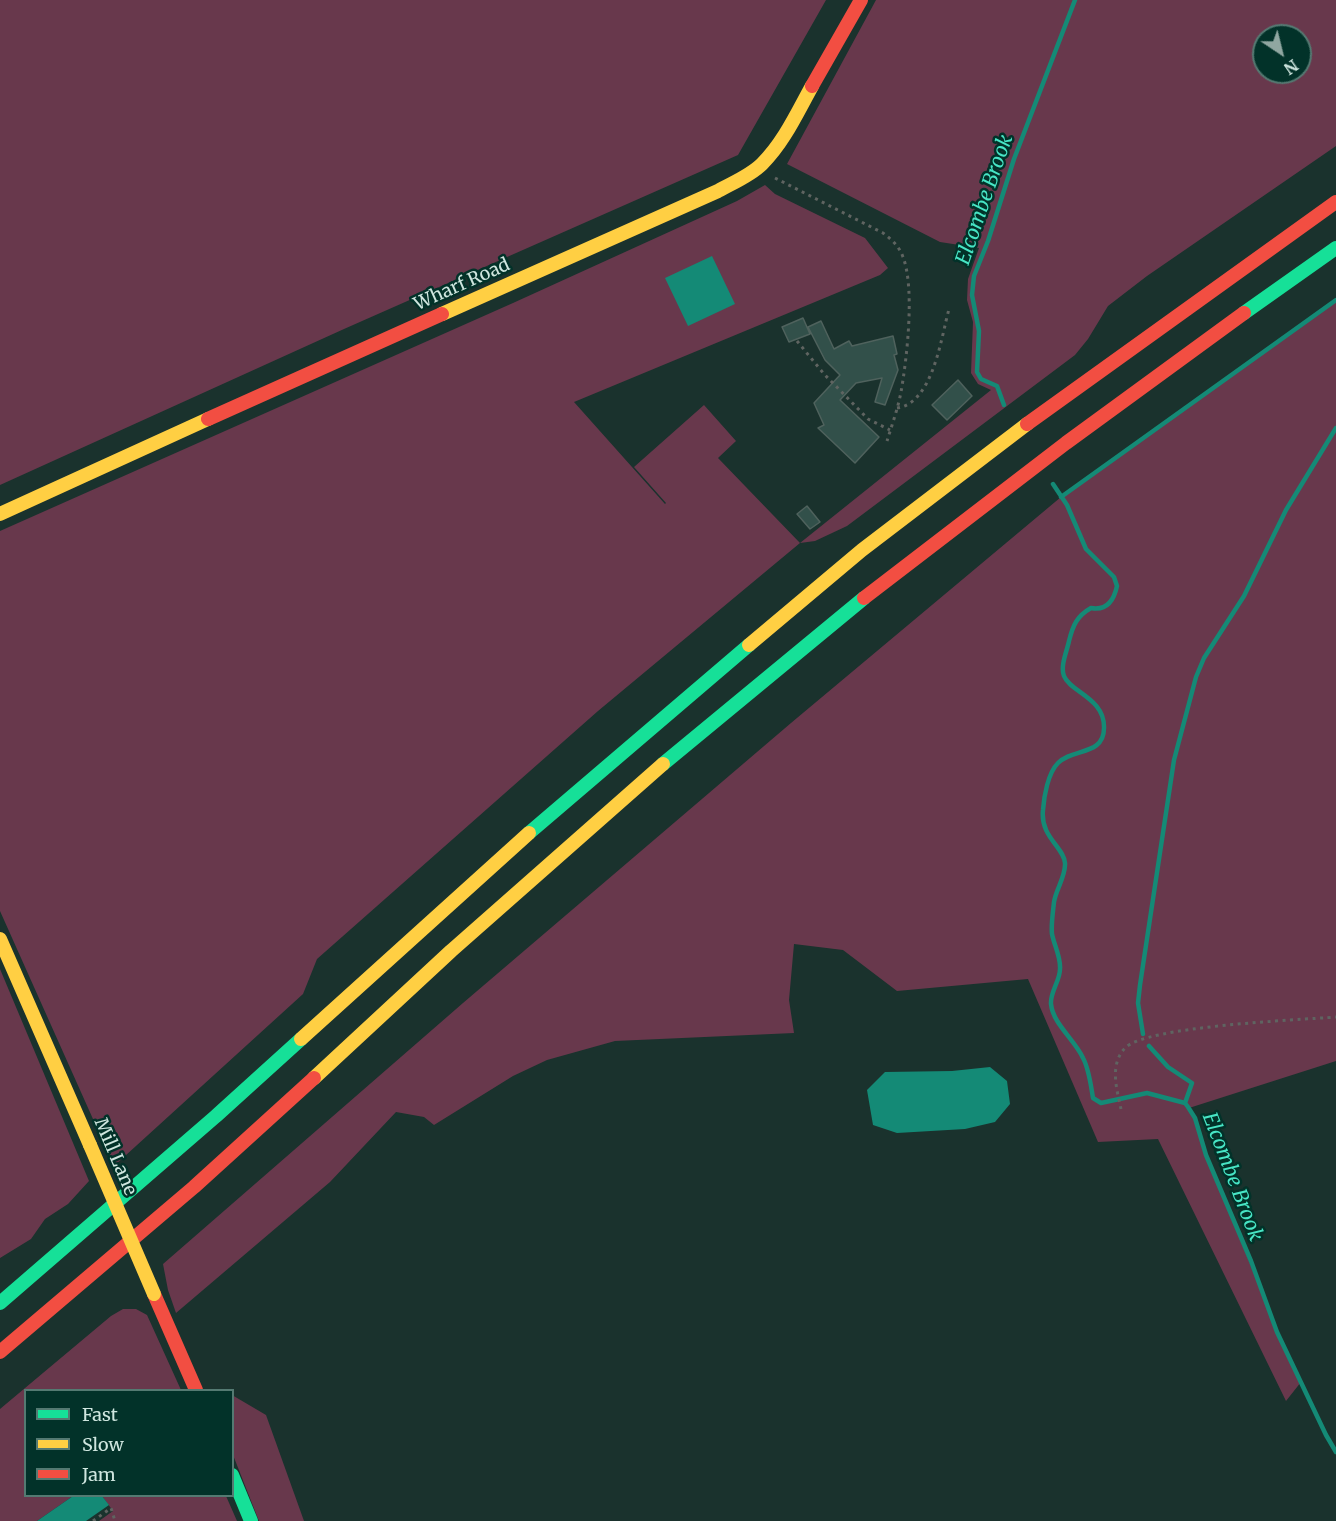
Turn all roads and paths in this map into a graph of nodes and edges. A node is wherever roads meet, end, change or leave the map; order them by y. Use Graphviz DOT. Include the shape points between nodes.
graph roads {
  1 [pos="861,0"];
  2 [pos="761,165"];
  3 [pos="1336,202"];
  4 [pos="1336,248"];
  5 [pos="949,309"];
  6 [pos="797,341"];
  7 [pos="897,408"];
  8 [pos="890,430"];
  9 [pos="887,441"];
  10 [pos="0,514"];
  11 [pos="0,939"];
  12 [pos="1336,1017"];
  13 [pos="1121,1109"];
  14 [pos="0,1303"];
  15 [pos="0,1352"];
  16 [pos="196,1389"];
  17 [pos="234,1480"];
  18 [pos="93,1521"];
  19 [pos="116,1521"];
  20 [pos="251,1521"];
  1 -- 2 [label="main road, Wharf Road" via="785,135"];
  2 -- 7 [label="path" via="775,178 883,232 904,258 909,288"];
  2 -- 10 [label="main road, Wharf Road" via="718,191"];
  3 -- 14 [label="main road" via="1059,399 862,550 606,766 200,1130"];
  4 -- 15 [label="main road" via="1079,432 884,581 762,681 419,981 258,1131"];
  5 -- 7 [label="path" via="924,389 906,406"];
  6 -- 8 [label="path" via="868,419"];
  7 -- 8 [label="path"];
  8 -- 9 [label="path"];
  11 -- 16 [label="main road, Mill Lane, bridge"];
  12 -- 13 [label="path" via="1183,1030 1134,1042 1124,1049 1114,1080"];
  17 -- 20 [label="main road"];
  18 -- 19 [label="path" via="111,1508"];
}
